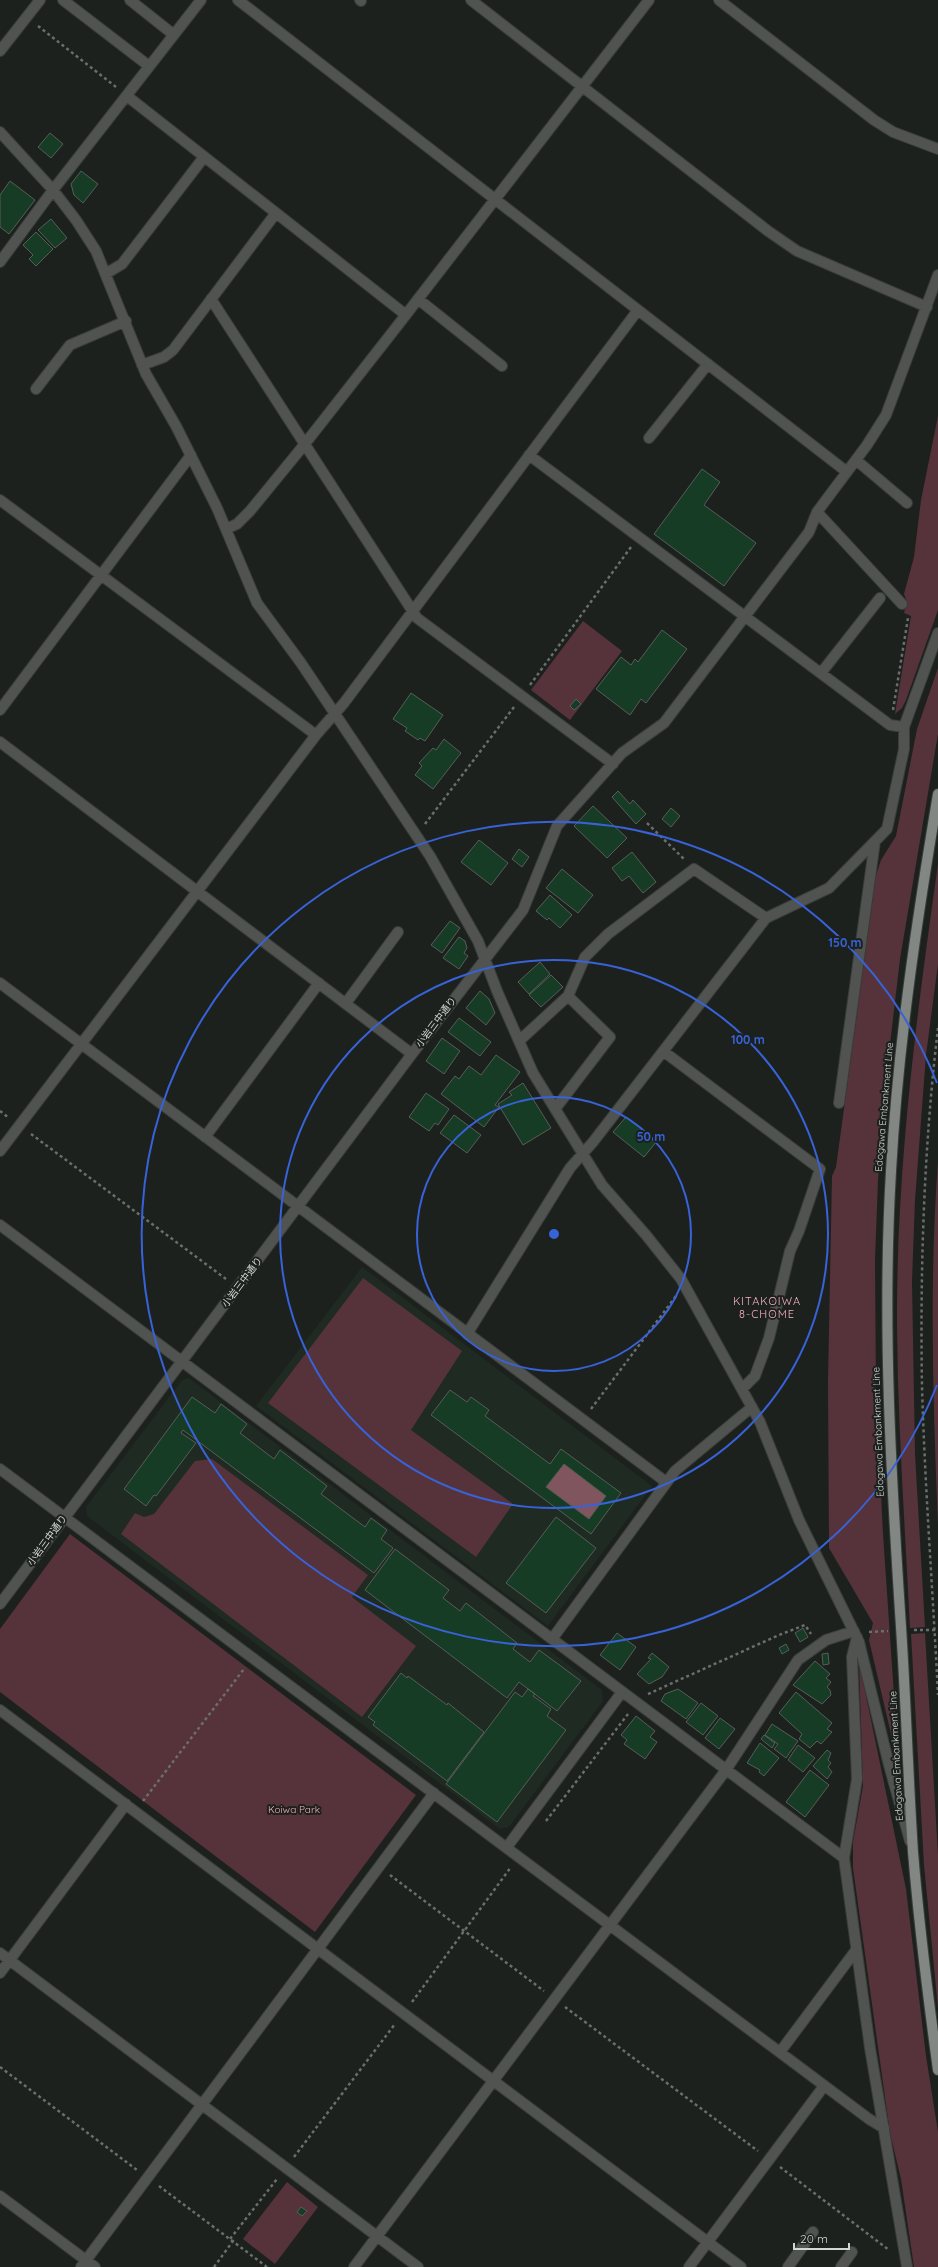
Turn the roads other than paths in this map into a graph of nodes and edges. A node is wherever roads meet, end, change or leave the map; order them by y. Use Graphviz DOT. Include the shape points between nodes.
graph roads {
  1 [pos="40,0"];
  2 [pos="63,0"];
  3 [pos="130,0"];
  4 [pos="202,0"];
  5 [pos="238,0"];
  6 [pos="471,0"];
  7 [pos="649,0"];
  8 [pos="719,0"];
  9 [pos="174,35"];
  10 [pos="0,51"];
  11 [pos="149,66"];
  12 [pos="582,86"];
  13 [pos="127,96"];
  14 [pos="0,132"];
  15 [pos="938,149"];
  16 [pos="204,157"];
  17 [pos="53,190"];
  18 [pos="495,199"];
  19 [pos="276,213"];
  20 [pos="1,259"];
  21 [pos="107,273"];
  22 [pos="938,275"];
  23 [pos="211,299"];
  24 [pos="418,300"];
  25 [pos="927,307"];
  26 [pos="638,310"];
  27 [pos="406,315"];
  28 [pos="126,321"];
  29 [pos="708,364"];
  30 [pos="142,365"];
  31 [pos="502,366"];
  32 [pos="36,389"];
  33 [pos="649,438"];
  34 [pos="304,445"];
  35 [pos="192,455"];
  36 [pos="529,455"];
  37 [pos="856,460"];
  38 [pos="847,472"];
  39 [pos="0,500"];
  40 [pos="907,503"];
  41 [pos="817,512"];
  42 [pos="226,529"];
  43 [pos="101,576"];
  44 [pos="880,598"];
  45 [pos="902,604"];
  46 [pos="412,612"];
  47 [pos="744,616"];
  48 [pos="938,633"];
  49 [pos="821,673"];
  50 [pos="0,710"];
  51 [pos="334,713"];
  52 [pos="904,727"];
  53 [pos="316,735"];
  54 [pos="0,742"];
  55 [pos="613,764"];
  56 [pos="938,794"];
  57 [pos="876,841"];
  58 [pos="198,891"];
  59 [pos="766,918"];
  60 [pos="398,932"];
  61 [pos="485,960"];
  62 [pos="0,983"];
  63 [pos="319,983"];
  64 [pos="568,996"];
  65 [pos="346,1003"];
  66 [pos="519,1041"];
  67 [pos="82,1045"];
  68 [pos="663,1051"];
  69 [pos="412,1054"];
  70 [pos="839,1103"];
  71 [pos="555,1109"];
  72 [pos="205,1137"];
  73 [pos="0,1151"];
  74 [pos="582,1152"];
  75 [pos="298,1206"];
  76 [pos="0,1225"];
  77 [pos="467,1334"];
  78 [pos="181,1362"];
  79 [pos="742,1389"];
  80 [pos="752,1407"];
  81 [pos="0,1469"];
  82 [pos="666,1482"];
  83 [pos="64,1517"];
  84 [pos="0,1604"];
  85 [pos="855,1634"];
  86 [pos="552,1639"];
  87 [pos="622,1692"];
  88 [pos="0,1710"];
  89 [pos="726,1770"];
  90 [pos="434,1793"];
  91 [pos="126,1804"];
  92 [pos="507,1847"];
  93 [pos="914,1853"];
  94 [pos="844,1858"];
  95 [pos="610,1926"];
  96 [pos="318,1949"];
  97 [pos="856,1950"];
  98 [pos="0,1953"];
  99 [pos="9,1960"];
  100 [pos="0,1972"];
  101 [pos="780,2052"];
  102 [pos="938,2070"];
  103 [pos="494,2081"];
  104 [pos="824,2086"];
  105 [pos="202,2105"];
  106 [pos="884,2128"];
  107 [pos="0,2196"];
  108 [pos="813,2232"];
  109 [pos="377,2236"];
  110 [pos="708,2241"];
  111 [pos="852,2252"];
  112 [pos="83,2264"];
  113 [pos="907,2264"];
  114 [pos="94,2267"];
  115 [pos="354,2267"];
  116 [pos="418,2267"];
  117 [pos="689,2267"];
  118 [pos="741,2267"];
  119 [pos="788,2267"];
  120 [pos="841,2267"];
  1 -- 10 [label="street"];
  2 -- 11 [label="street"];
  3 -- 9 [label="street"];
  4 -- 9 [label="street"];
  5 -- 18 [label="street"];
  6 -- 12 [label="street"];
  7 -- 12 [label="street"];
  8 -- 15 [label="street" via="874,120 893,132"];
  9 -- 11 [label="street"];
  11 -- 13 [label="street"];
  12 -- 18 [label="street"];
  12 -- 25 [label="street" via="797,251"];
  13 -- 16 [label="street"];
  13 -- 17 [label="street"];
  14 -- 17 [label="street"];
  16 -- 19 [label="street"];
  16 -- 21 [label="street" via="122,264"];
  17 -- 20 [label="street"];
  17 -- 21 [label="street" via="86,234"];
  18 -- 24 [label="street"];
  18 -- 26 [label="street"];
  19 -- 23 [label="street"];
  19 -- 27 [label="street"];
  21 -- 28 [label="street"];
  22 -- 25 [label="street, 小岩三中通り"];
  23 -- 30 [label="street" via="173,350 164,357"];
  23 -- 34 [label="street"];
  24 -- 27 [label="street"];
  24 -- 31 [label="street"];
  25 -- 37 [label="street, 小岩三中通り" via="886,415"];
  26 -- 29 [label="street"];
  26 -- 36 [label="street"];
  27 -- 34 [label="street"];
  28 -- 30 [label="street"];
  28 -- 32 [label="street" via="70,345"];
  29 -- 33 [label="street"];
  29 -- 38 [label="street"];
  30 -- 35 [label="street"];
  34 -- 42 [label="street" via="250,511 237,524"];
  34 -- 46 [label="street"];
  35 -- 42 [label="street"];
  35 -- 43 [label="street"];
  36 -- 46 [label="street"];
  36 -- 47 [label="street"];
  37 -- 38 [label="street, 小岩三中通り"];
  37 -- 40 [label="street"];
  38 -- 41 [label="street, 小岩三中通り"];
  39 -- 43 [label="street"];
  41 -- 45 [label="street"];
  41 -- 47 [label="street, 小岩三中通り" via="809,532"];
  42 -- 51 [label="street" via="257,603"];
  43 -- 50 [label="street"];
  43 -- 53 [label="street"];
  44 -- 49 [label="street"];
  46 -- 51 [label="street"];
  46 -- 55 [label="street"];
  47 -- 49 [label="street"];
  47 -- 55 [label="street, 小岩三中通り" via="664,723 622,753"];
  48 -- 52 [label="street"];
  49 -- 52 [label="street" via="890,725"];
  51 -- 53 [label="street"];
  51 -- 61 [label="street" via="430,856 478,941"];
  52 -- 57 [label="street" via="904,749 887,829"];
  53 -- 58 [label="street"];
  54 -- 58 [label="street"];
  55 -- 61 [label="street, 小岩三中通り" via="557,826 523,910"];
  56 -- 93 [label="main road, Edogawa Embankment Line" via="909,979 895,1106 887,1266 887,1361 892,1494"];
  57 -- 59 [label="street" via="829,888"];
  57 -- 70 [label="street"];
  58 -- 63 [label="street"];
  58 -- 67 [label="street"];
  59 -- 64 [label="street" via="694,870 608,934 585,957"];
  59 -- 68 [label="street"];
  60 -- 65 [label="street"];
  61 -- 66 [label="street"];
  61 -- 69 [label="street, 小岩三中通り"];
  62 -- 67 [label="street"];
  63 -- 65 [label="street"];
  63 -- 72 [label="street"];
  64 -- 66 [label="street"];
  64 -- 71 [label="street" via="610,1037"];
  65 -- 69 [label="street"];
  66 -- 71 [label="street" via="533,1073"];
  67 -- 72 [label="street"];
  67 -- 73 [label="street"];
  68 -- 74 [label="street" via="593,1142"];
  68 -- 79 [label="street" via="820,1169 790,1251 769,1338 755,1376"];
  69 -- 75 [label="street, 小岩三中通り"];
  71 -- 74 [label="street"];
  72 -- 75 [label="street"];
  74 -- 77 [label="street" via="537,1218"];
  74 -- 79 [label="street" via="602,1185 646,1235 684,1285"];
  75 -- 77 [label="street"];
  75 -- 78 [label="street, 小岩三中通り"];
  76 -- 78 [label="street"];
  77 -- 82 [label="street"];
  78 -- 83 [label="street, 小岩三中通り"];
  78 -- 86 [label="street"];
  79 -- 80 [label="street"];
  80 -- 82 [label="street" via="675,1471"];
  80 -- 85 [label="street" via="805,1533"];
  81 -- 83 [label="street"];
  82 -- 86 [label="street"];
  83 -- 84 [label="street, 小岩三中通り"];
  83 -- 90 [label="street"];
  85 -- 89 [label="street" via="826,1640 798,1660"];
  85 -- 93 [label="street" via="864,1658 889,1765"];
  85 -- 94 [label="street" via="852,1657 857,1779"];
  86 -- 87 [label="street"];
  87 -- 89 [label="street"];
  87 -- 92 [label="street"];
  88 -- 91 [label="street"];
  89 -- 94 [label="street"];
  89 -- 95 [label="street"];
  90 -- 92 [label="street"];
  90 -- 96 [label="street"];
  91 -- 96 [label="street"];
  91 -- 99 [label="street"];
  92 -- 95 [label="street"];
  93 -- 102 [label="main road, Edogawa Embankment Line" via="919,1922"];
  94 -- 97 [label="street"];
  95 -- 101 [label="street"];
  95 -- 103 [label="street"];
  96 -- 103 [label="street"];
  96 -- 105 [label="street"];
  97 -- 101 [label="street"];
  97 -- 106 [label="street"];
  98 -- 99 [label="street"];
  99 -- 100 [label="street"];
  99 -- 105 [label="street"];
  101 -- 104 [label="street"];
  103 -- 109 [label="street"];
  103 -- 110 [label="street"];
  104 -- 106 [label="street" via="869,2120"];
  104 -- 110 [label="street"];
  105 -- 109 [label="street"];
  105 -- 112 [label="street"];
  106 -- 113 [label="street"];
  107 -- 112 [label="street"];
  108 -- 119 [label="street"];
  109 -- 115 [label="street"];
  109 -- 116 [label="street"];
  110 -- 117 [label="street"];
  110 -- 118 [label="street"];
  111 -- 120 [label="street"];
  112 -- 114 [label="street"];
}
